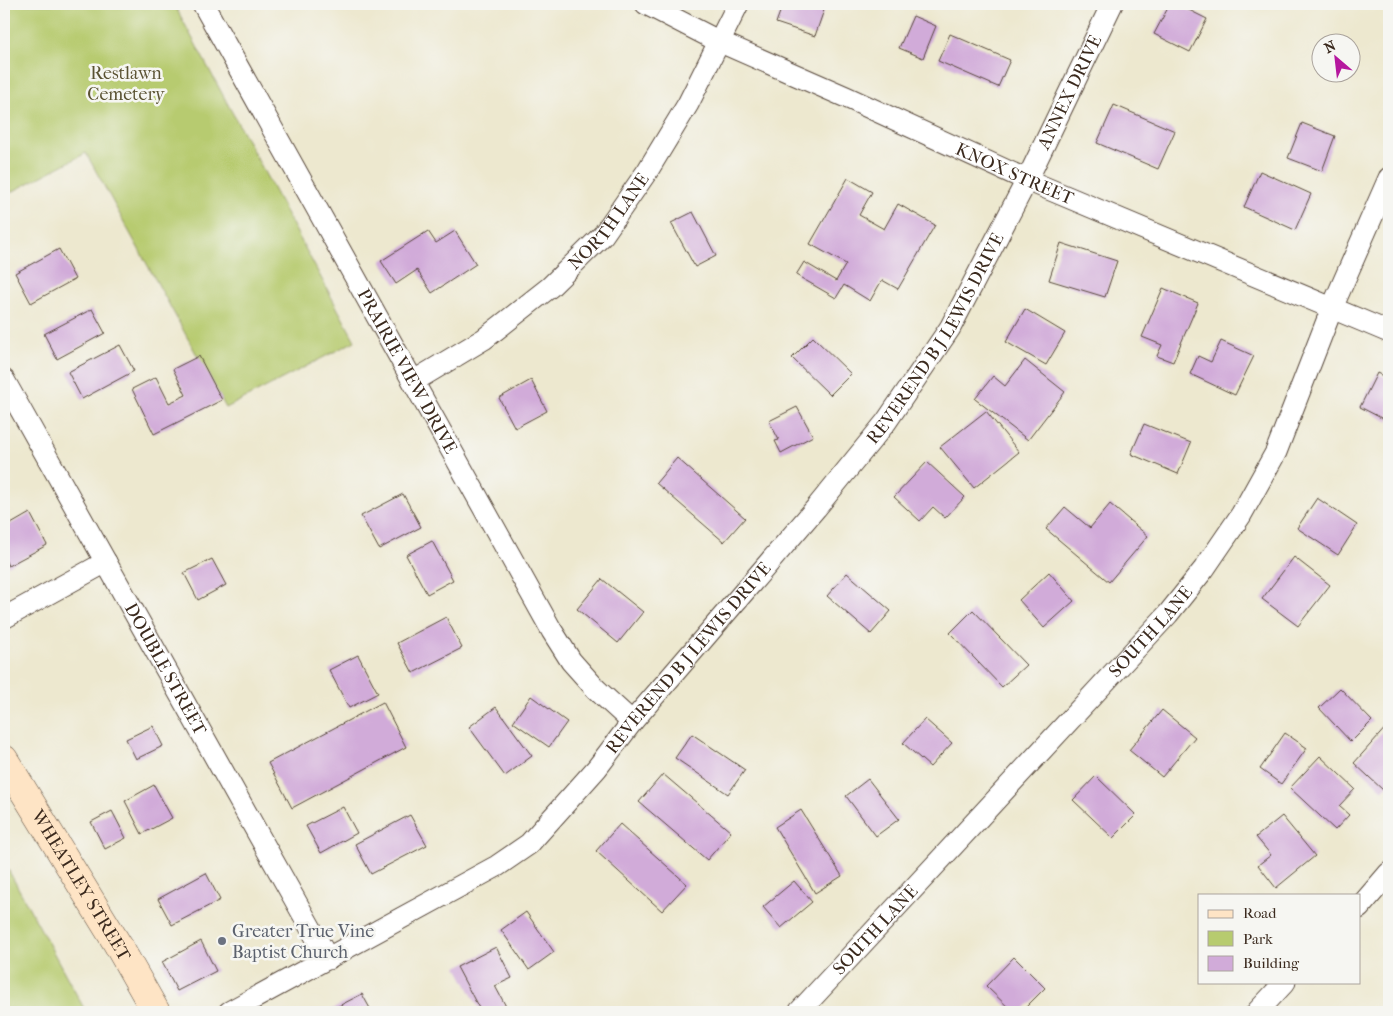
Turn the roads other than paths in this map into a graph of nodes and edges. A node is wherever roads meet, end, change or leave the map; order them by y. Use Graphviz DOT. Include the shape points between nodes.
graph roads {
  1 [pos="203,4"];
  2 [pos="646,4"];
  3 [pos="738,4"];
  4 [pos="1112,4"];
  5 [pos="718,42"];
  6 [pos="1389,178"];
  7 [pos="1027,180"];
  8 [pos="1332,308"];
  9 [pos="1389,332"];
  10 [pos="4,380"];
  11 [pos="414,381"];
  12 [pos="106,562"];
  13 [pos="4,618"];
  14 [pos="632,722"];
  15 [pos="4,759"];
  16 [pos="1389,873"];
  17 [pos="1360,907"];
  18 [pos="328,959"];
  19 [pos="1283,984"];
  20 [pos="156,1012"];
  21 [pos="229,1012"];
  22 [pos="799,1012"];
  23 [pos="1258,1012"];
  1 -- 11 [label="street, PRAIRIE VIEW DRIVE"];
  2 -- 5 [label="street, KNOX STREET"];
  3 -- 5 [label="street, NORTH LANE"];
  4 -- 7 [label="street, ANNEX DRIVE"];
  5 -- 7 [label="street, KNOX STREET"];
  5 -- 11 [label="street, NORTH LANE" via="688,104 603,235 550,287 484,338"];
  6 -- 8 [label="street, SOUTH LANE"];
  7 -- 8 [label="street, KNOX STREET"];
  7 -- 14 [label="street, REVEREND B J LEWIS DRIVE" via="950,328 886,422"];
  8 -- 9 [label="street, KNOX STREET"];
  8 -- 22 [label="street, SOUTH LANE" via="1276,452 1241,515 1204,569 1168,614"];
  10 -- 12 [label="street, DOUBLE STREET"];
  11 -- 14 [label="street, PRAIRIE VIEW DRIVE" via="571,661"];
  12 -- 13 [label="street"];
  12 -- 18 [label="street, DOUBLE STREET"];
  14 -- 18 [label="street, REVEREND B J LEWIS DRIVE" via="597,768 529,844 497,866"];
  15 -- 20 [label="main road, WHEATLEY STREET"];
  16 -- 17 [label="street"];
  18 -- 21 [label="street, REVEREND B J LEWIS DRIVE"];
  19 -- 23 [label="street"];
}
